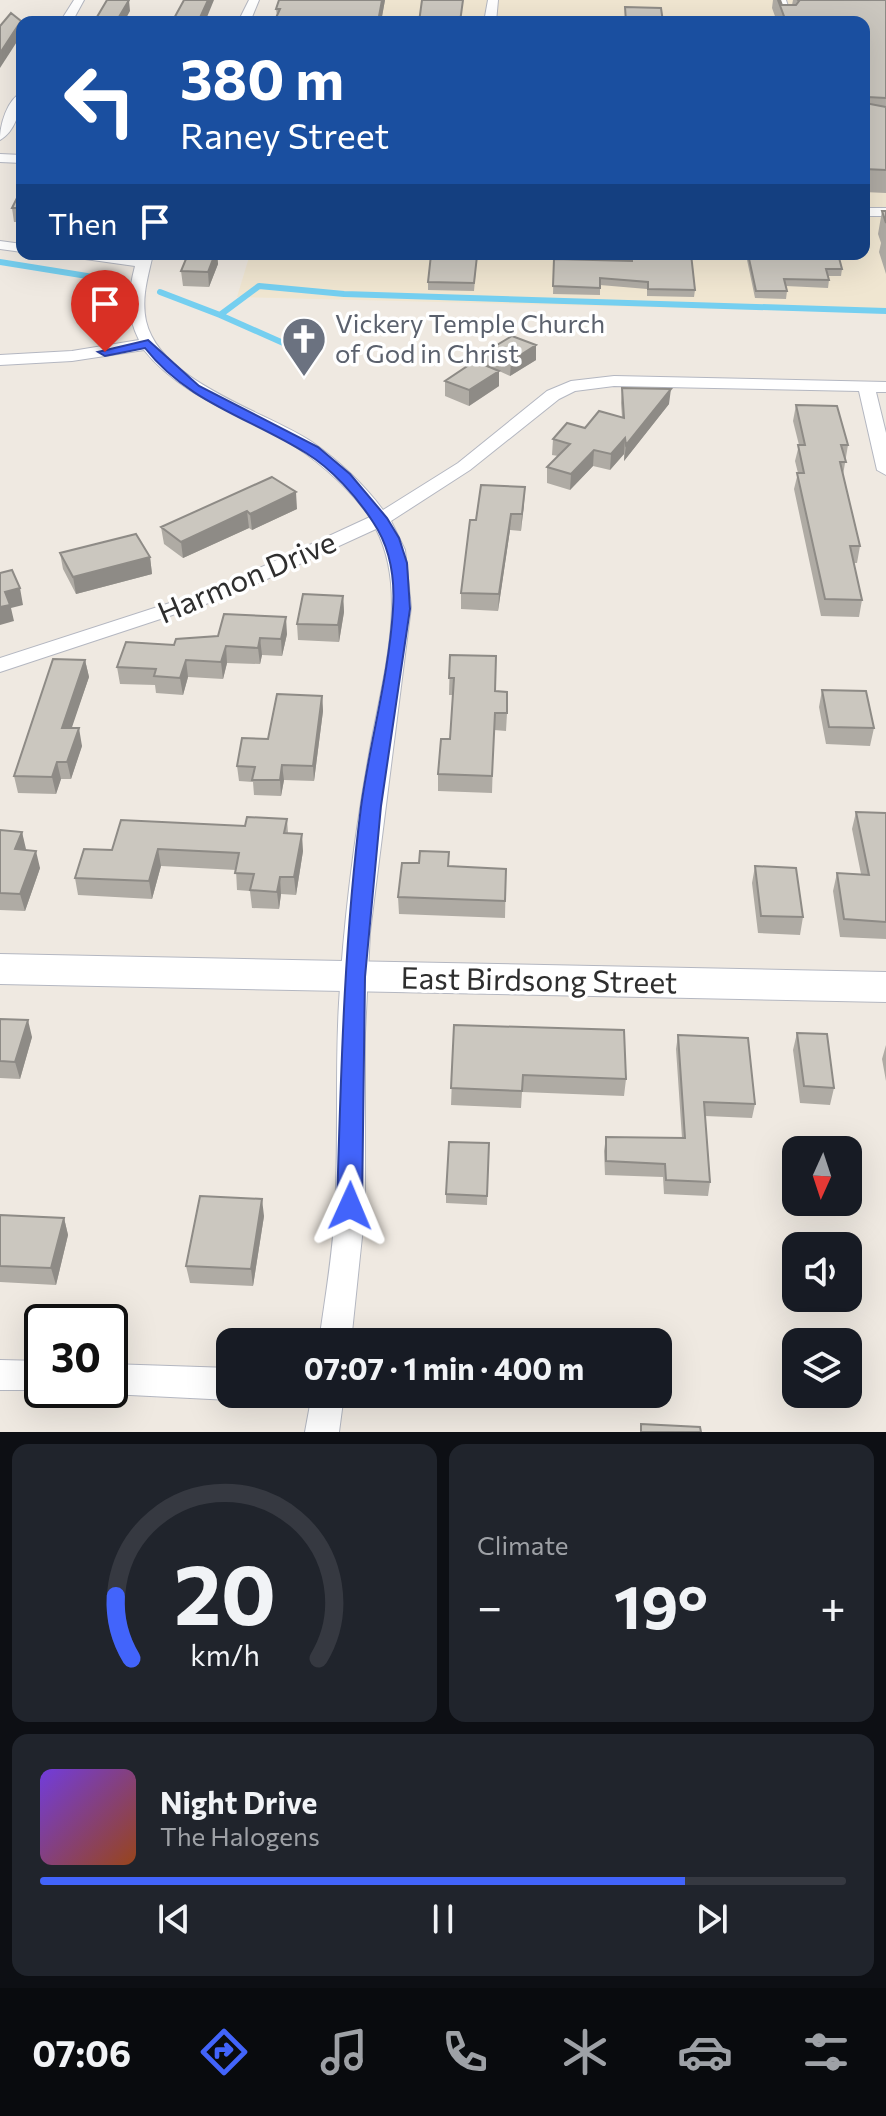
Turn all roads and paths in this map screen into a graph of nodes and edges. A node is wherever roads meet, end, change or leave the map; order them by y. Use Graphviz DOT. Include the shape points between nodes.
graph roads {
  1 [pos="16,107"];
  2 [pos="0,136"];
  3 [pos="144,260"];
  4 [pos="148,344"];
  5 [pos="0,360"];
  6 [pos="876,387"];
  7 [pos="886,470"];
  8 [pos="379,518"];
  9 [pos="0,665"];
  10 [pos="0,969"];
  11 [pos="354,977"];
  12 [pos="886,987"];
  13 [pos="337,1328"];
  14 [pos="0,1375"];
  15 [pos="24,1376"];
  16 [pos="128,1380"];
  17 [pos="216,1383"];
  18 [pos="326,1408"];
  19 [pos="322,1432"];
  1 -- 2 [label="street"];
  3 -- 4 [label="street" via="135,307"];
  4 -- 5 [label="street"];
  4 -- 8 [label="street" via="194,389 313,451"];
  6 -- 7 [label="street"];
  6 -- 8 [label="street, Harmon Drive" via="614,381 571,386 455,473"];
  8 -- 9 [label="street, Harmon Drive" via="216,597"];
  8 -- 11 [label="street" via="399,563 402,609 371,806"];
  10 -- 11 [label="street, East Birdsong Street"];
  11 -- 12 [label="street, East Birdsong Street"];
  11 -- 13 [label="street" via="349,1219"];
  14 -- 15 [label="street"];
  16 -- 17 [label="street"];
  18 -- 19 [label="street"];
}
